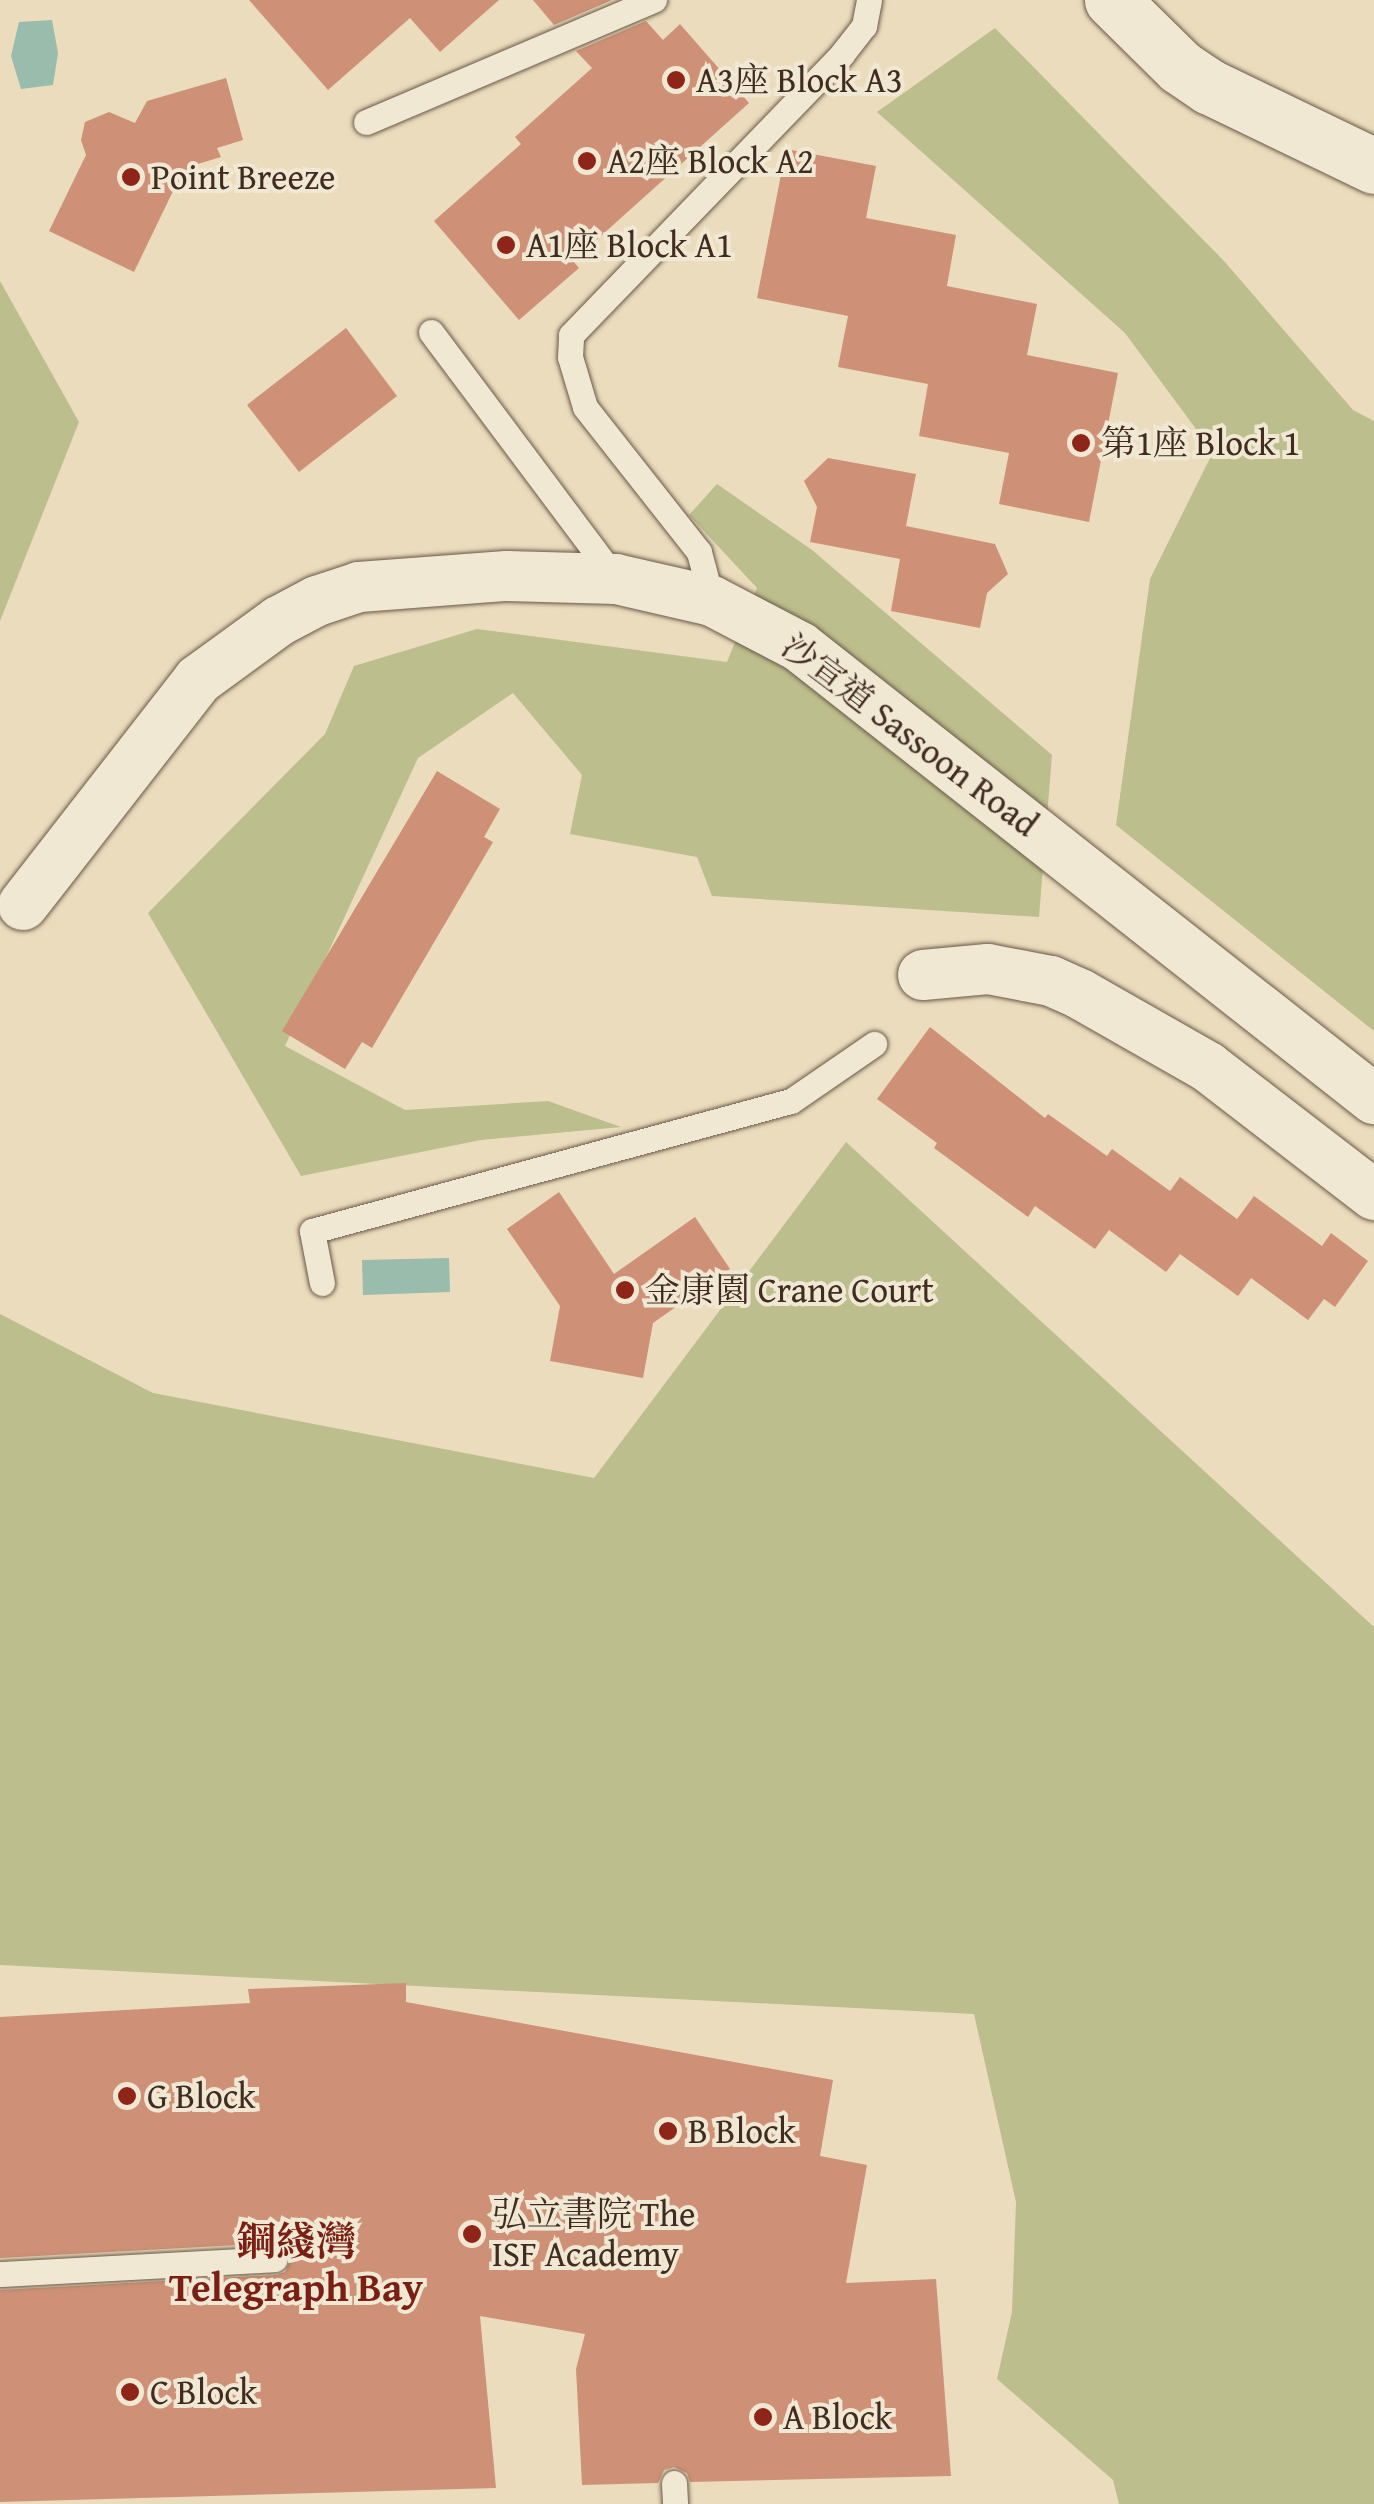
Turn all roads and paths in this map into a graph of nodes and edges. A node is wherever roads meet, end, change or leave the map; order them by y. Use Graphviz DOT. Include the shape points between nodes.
graph roads {
  1 [pos="654,0"];
  2 [pos="869,0"];
  3 [pos="1112,0"];
  4 [pos="366,122"];
  5 [pos="1374,166"];
  6 [pos="431,332"];
  7 [pos="616,579"];
  8 [pos="712,601"];
  9 [pos="23,905"];
  10 [pos="923,975"];
  11 [pos="874,1044"];
  12 [pos="1374,1100"];
  13 [pos="1374,1194"];
  14 [pos="322,1284"];
  15 [pos="275,2259"];
  16 [pos="0,2274"];
  1 -- 4 [label="lane"];
  2 -- 8 [label="lane" via="864,26 842,54 571,335 585,407 699,552"];
  3 -- 5 [label="street" via="1210,87"];
  6 -- 7 [label="lane"];
  7 -- 8 [label="street, 沙宣道 Sassoon Road"];
  7 -- 9 [label="street, 沙宣道 Sassoon Road" via="507,576 360,587 279,621 198,680"];
  8 -- 12 [label="street, 沙宣道 Sassoon Road" via="827,666"];
  10 -- 13 [label="street" via="988,968 1080,994 1208,1067"];
  11 -- 14 [label="lane" via="791,1100 312,1231"];
  15 -- 16 [label="lane"];
}
